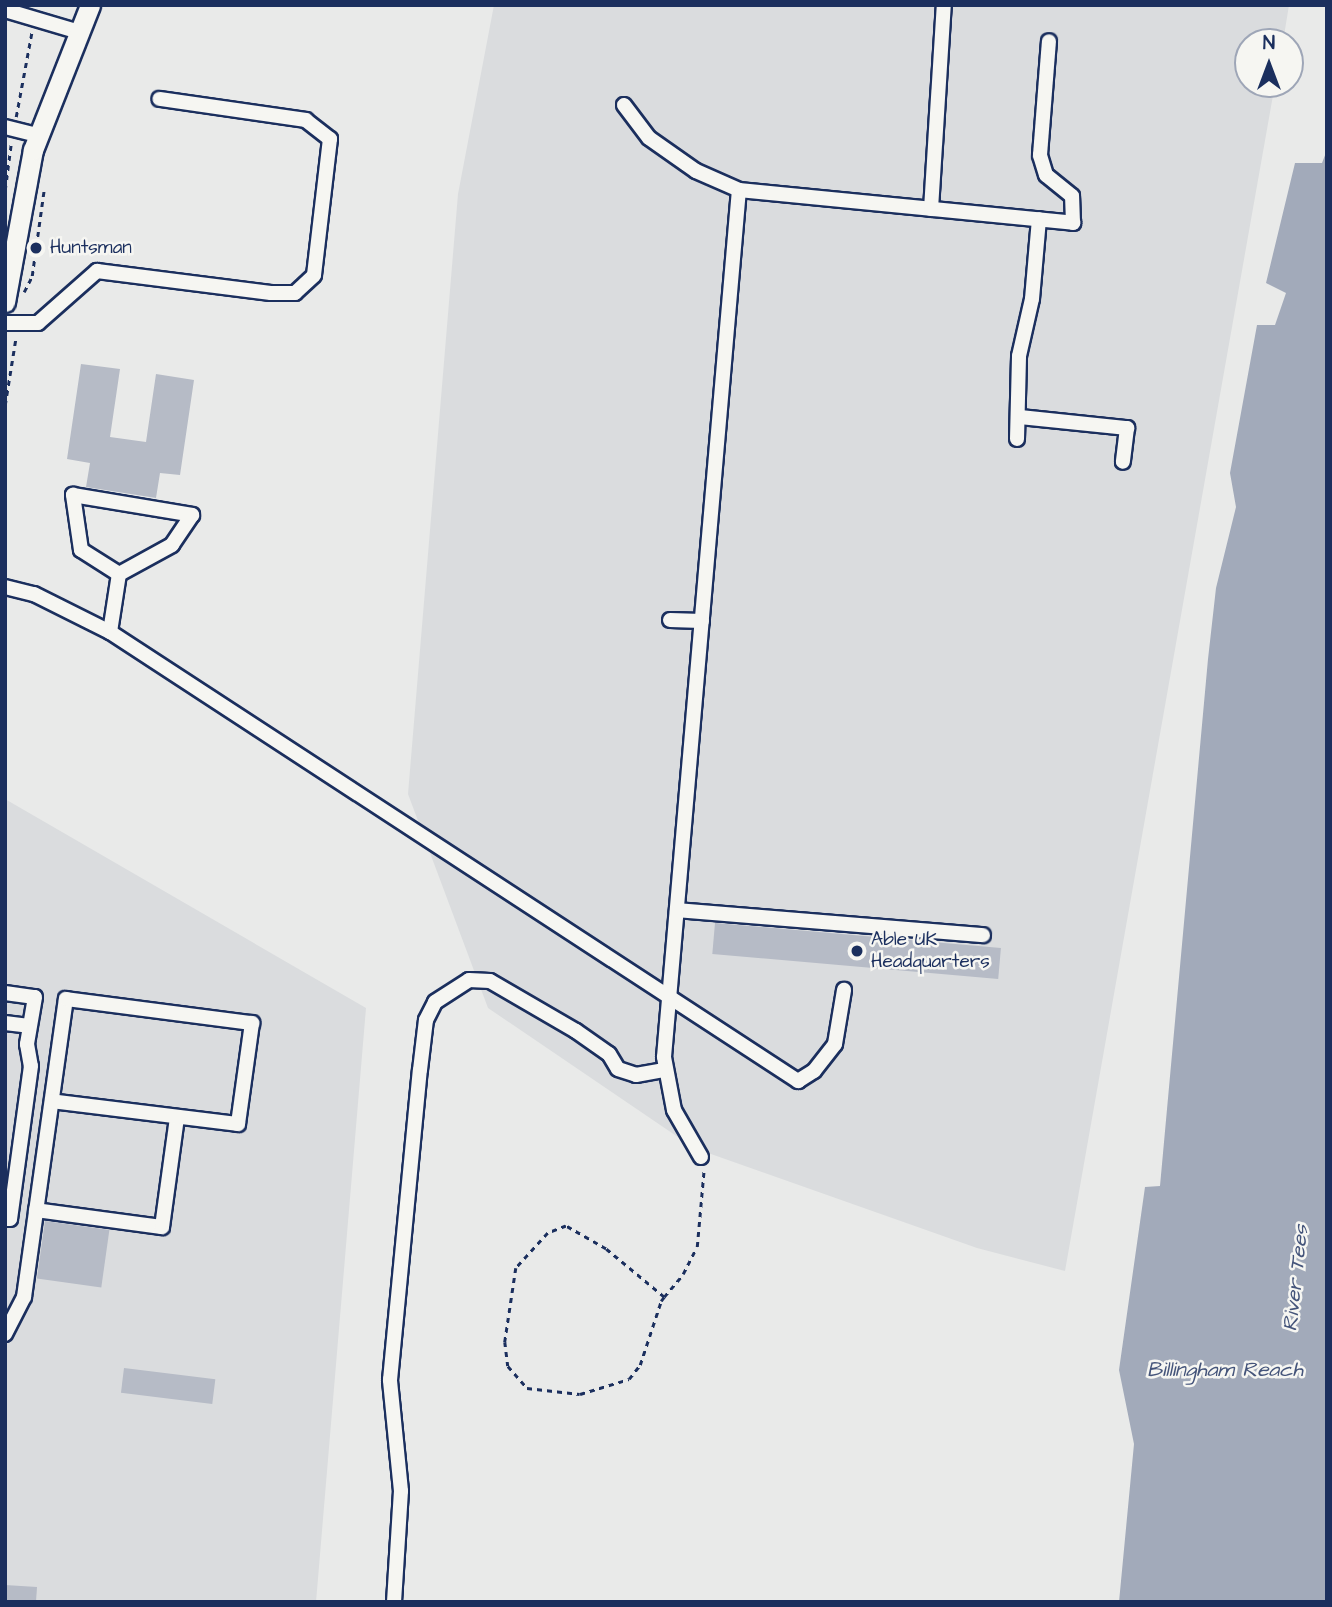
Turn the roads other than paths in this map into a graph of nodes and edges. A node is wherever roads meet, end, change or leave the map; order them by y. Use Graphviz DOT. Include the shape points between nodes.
graph roads {
  1 [pos="90,5"];
  2 [pos="944,5"];
  3 [pos="5,10"];
  4 [pos="76,31"];
  5 [pos="1049,41"];
  6 [pos="160,99"];
  7 [pos="624,105"];
  8 [pos="9,128"];
  9 [pos="38,135"];
  10 [pos="739,190"];
  11 [pos="931,209"];
  12 [pos="1039,219"];
  13 [pos="13,300"];
  14 [pos="11,325"];
  15 [pos="1020,417"];
  16 [pos="1017,439"];
  17 [pos="1123,462"];
  18 [pos="119,574"];
  19 [pos="5,587"];
  20 [pos="670,620"];
  21 [pos="702,621"];
  22 [pos="110,632"];
  23 [pos="677,910"];
  24 [pos="983,935"];
  25 [pos="671,974"];
  26 [pos="639,979"];
  27 [pos="844,990"];
  28 [pos="5,993"];
  29 [pos="669,999"];
  30 [pos="5,1023"];
  31 [pos="29,1026"];
  32 [pos="665,1063"];
  33 [pos="52,1101"];
  34 [pos="177,1116"];
  35 [pos="701,1157"];
  36 [pos="36,1210"];
  37 [pos="8,1219"];
  38 [pos="5,1334"];
  39 [pos="394,1602"];
  1 -- 4 [label="main road"];
  2 -- 11 [label="street"];
  3 -- 4 [label="street"];
  4 -- 9 [label="main road"];
  5 -- 12 [label="street" via="1040,155 1046,175 1072,195 1073,223"];
  6 -- 14 [label="street" via="306,120 330,139 314,275 295,293 271,293 97,271 38,323"];
  7 -- 10 [label="street" via="649,138 696,171"];
  8 -- 9 [label="street"];
  9 -- 13 [label="main road"];
  10 -- 11 [label="street"];
  10 -- 21 [label="street"];
  11 -- 12 [label="street"];
  12 -- 15 [label="street" via="1032,299 1019,356"];
  15 -- 16 [label="street"];
  15 -- 17 [label="street" via="1127,428"];
  18 -- 18 [label="street" via="81,550 73,495 192,515 172,545"];
  18 -- 22 [label="street"];
  19 -- 22 [label="street" via="34,594"];
  20 -- 21 [label="street"];
  21 -- 23 [label="street"];
  22 -- 26 [label="street"];
  23 -- 24 [label="street"];
  23 -- 25 [label="street"];
  25 -- 26 [label="street"];
  25 -- 29 [label="street"];
  26 -- 29 [label="street"];
  27 -- 29 [label="street" via="835,1044 814,1071 798,1081"];
  28 -- 31 [label="street" via="34,997"];
  29 -- 32 [label="street"];
  30 -- 31 [label="street"];
  31 -- 37 [label="street" via="31,1066"];
  32 -- 35 [label="street" via="674,1110"];
  32 -- 39 [label="street" via="636,1075 618,1069 609,1055 576,1031 490,981 469,980 435,1002 426,1020 421,1058 390,1380 401,1491"];
  33 -- 34 [label="street"];
  33 -- 34 [label="street" via="66,999 252,1023 239,1124"];
  33 -- 36 [label="street"];
  34 -- 36 [label="street" via="162,1227"];
  36 -- 38 [label="street" via="24,1297"];
}
